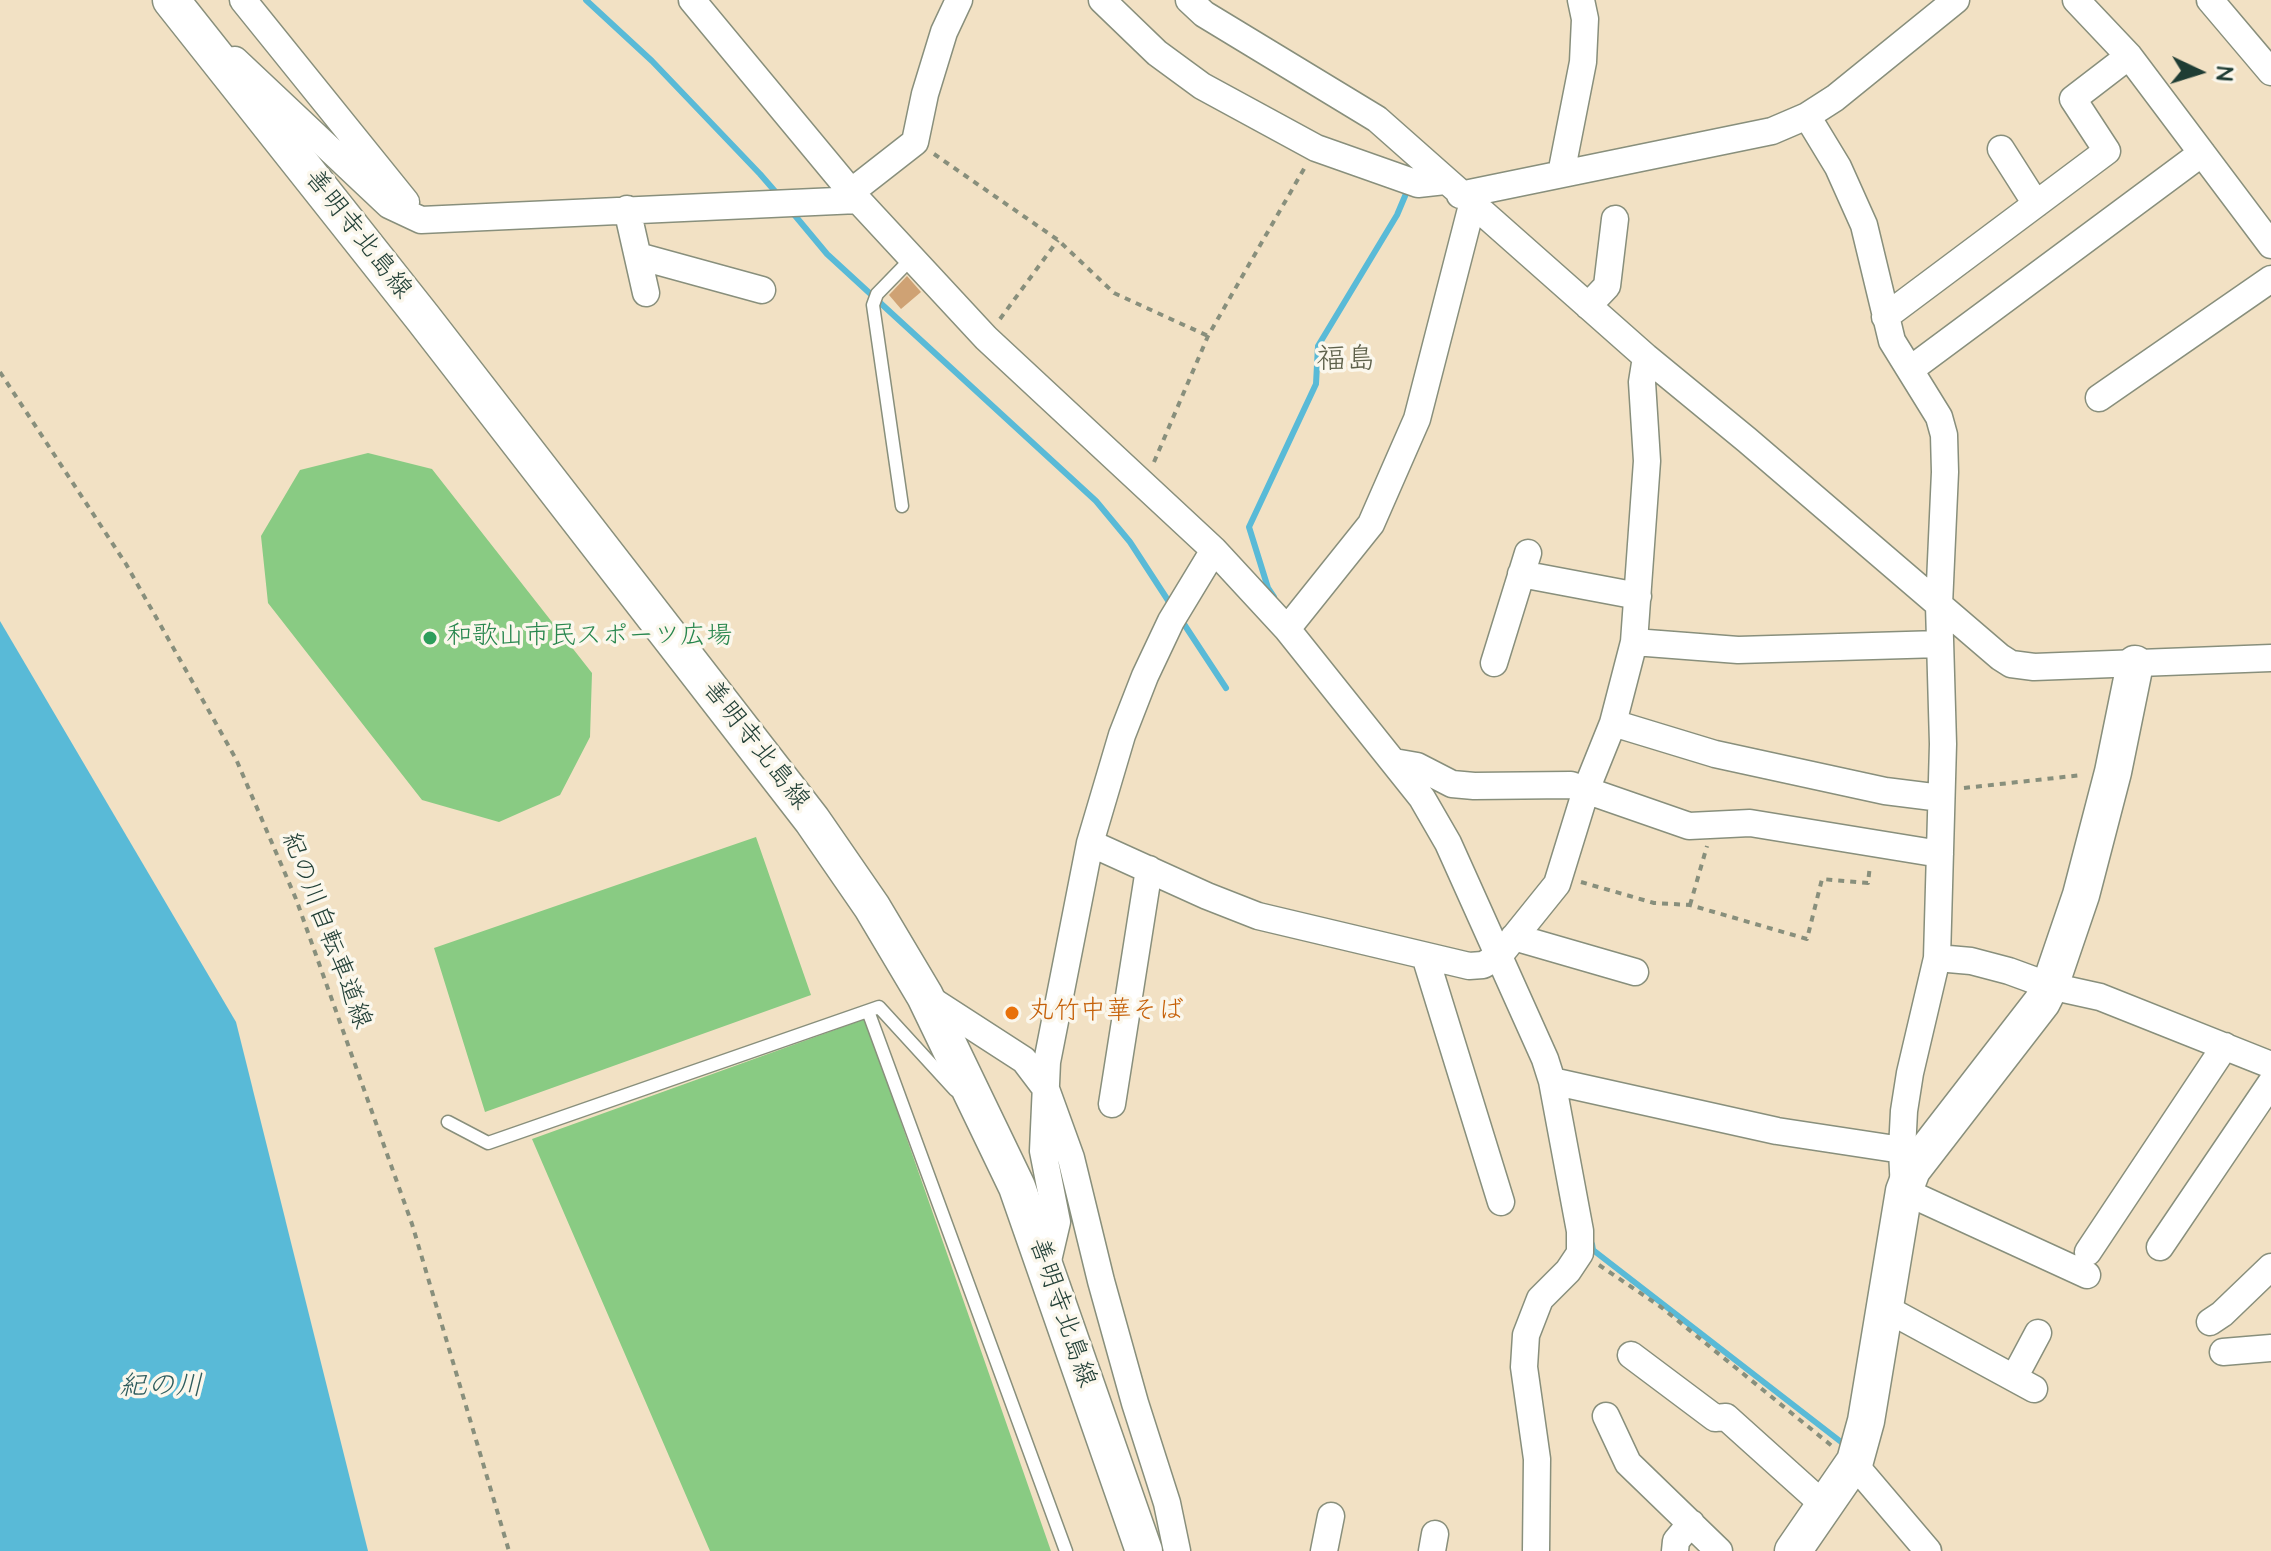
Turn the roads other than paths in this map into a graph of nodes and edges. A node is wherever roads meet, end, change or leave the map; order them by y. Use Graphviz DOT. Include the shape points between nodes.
graph roads {
  1 [pos="171,0"];
  2 [pos="243,0"];
  3 [pos="692,0"];
  4 [pos="959,0"];
  5 [pos="1102,0"];
  6 [pos="1189,0"];
  7 [pos="1581,0"];
  8 [pos="1956,0"];
  9 [pos="2076,0"];
  10 [pos="2210,0"];
  11 [pos="2129,56"];
  12 [pos="2271,72"];
  13 [pos="1807,116"];
  14 [pos="2001,149"];
  15 [pos="2202,153"];
  16 [pos="1561,174"];
  17 [pos="1459,194"];
  18 [pos="854,196"];
  19 [pos="2036,204"];
  20 [pos="627,209"];
  21 [pos="1615,219"];
  22 [pos="421,220"];
  23 [pos="2271,245"];
  24 [pos="638,256"];
  25 [pos="912,258"];
  26 [pos="2271,279"];
  27 [pos="762,290"];
  28 [pos="646,293"];
  29 [pos="1588,306"];
  30 [pos="1885,317"];
  31 [pos="1646,357"];
  32 [pos="1911,369"];
  33 [pos="2099,398"];
  34 [pos="902,506"];
  35 [pos="1214,550"];
  36 [pos="1638,596"];
  37 [pos="1939,605"];
  38 [pos="1291,625"];
  39 [pos="1634,642"];
  40 [pos="1940,644"];
  41 [pos="2271,658"];
  42 [pos="1494,663"];
  43 [pos="2135,664"];
  44 [pos="1613,723"];
  45 [pos="1405,764"];
  46 [pos="1586,790"];
  47 [pos="1941,794"];
  48 [pos="1090,843"];
  49 [pos="1940,854"];
  50 [pos="1149,869"];
  51 [pos="1507,946"];
  52 [pos="1425,956"];
  53 [pos="1937,958"];
  54 [pos="1635,972"];
  55 [pos="2050,986"];
  56 [pos="925,996"];
  57 [pos="868,1011"];
  58 [pos="2225,1046"];
  59 [pos="2271,1065"];
  60 [pos="1552,1081"];
  61 [pos="2271,1083"];
  62 [pos="1046,1089"];
  63 [pos="1112,1104"];
  64 [pos="448,1122"];
  65 [pos="986,1125"];
  66 [pos="1902,1150"];
  67 [pos="1904,1191"];
  68 [pos="1501,1202"];
  69 [pos="2160,1247"];
  70 [pos="2271,1267"];
  71 [pos="1046,1269"];
  72 [pos="1885,1308"];
  73 [pos="2210,1322"];
  74 [pos="2038,1333"];
  75 [pos="2271,1348"];
  76 [pos="2223,1352"];
  77 [pos="1631,1355"];
  78 [pos="1606,1416"];
  79 [pos="1856,1458"];
  80 [pos="1825,1506"];
  81 [pos="1331,1516"];
  82 [pos="1691,1523"];
  83 [pos="1141,1548"];
  84 [pos="1066,1551"];
  85 [pos="1177,1551"];
  86 [pos="1324,1551"];
  87 [pos="1536,1551"];
  88 [pos="1675,1551"];
  89 [pos="1719,1551"];
  90 [pos="1793,1551"];
  91 [pos="1928,1551"];
  1 -- 22 [label="street" via="389,205"];
  1 -- 56 [label="main road, 善明寺北島線" via="812,820"];
  2 -- 22 [label="street"];
  3 -- 18 [label="street"];
  4 -- 18 [label="street" via="944,32 915,142"];
  5 -- 17 [label="street" via="1157,53 1202,86 1316,148"];
  6 -- 17 [label="street" via="1377,119"];
  7 -- 16 [label="street" via="1583,62"];
  8 -- 13 [label="street"];
  9 -- 11 [label="street"];
  10 -- 12 [label="street"];
  11 -- 15 [label="street"];
  11 -- 19 [label="street" via="2073,99 2107,151"];
  13 -- 16 [label="street" via="1772,131"];
  13 -- 30 [label="street" via="1864,225"];
  14 -- 19 [label="street"];
  15 -- 23 [label="street"];
  15 -- 32 [label="street"];
  16 -- 17 [label="street"];
  17 -- 29 [label="street"];
  17 -- 38 [label="street" via="1417,419 1371,524"];
  18 -- 20 [label="street"];
  18 -- 25 [label="street"];
  19 -- 30 [label="street"];
  20 -- 22 [label="street"];
  20 -- 24 [label="street"];
  21 -- 29 [label="street" via="1607,286"];
  24 -- 27 [label="street"];
  24 -- 28 [label="street"];
  25 -- 34 [label="lane" via="875,299"];
  25 -- 35 [label="street" via="986,338"];
  26 -- 33 [label="street"];
  29 -- 31 [label="street"];
  30 -- 32 [label="street" via="1892,341"];
  31 -- 36 [label="street" via="1642,382 1647,461"];
  31 -- 37 [label="street"];
  32 -- 37 [label="street" via="1944,435"];
  35 -- 38 [label="street"];
  35 -- 48 [label="street" via="1145,676"];
  36 -- 39 [label="street"];
  36 -- 42 [label="street" via="1525,564"];
  37 -- 40 [label="street"];
  37 -- 43 [label="street" via="2011,664"];
  38 -- 45 [label="street"];
  39 -- 40 [label="street" via="1738,650"];
  39 -- 44 [label="street"];
  40 -- 47 [label="street"];
  41 -- 43 [label="street"];
  43 -- 55 [label="main road" via="2081,895"];
  44 -- 46 [label="street"];
  44 -- 47 [label="street" via="1715,754 1885,791"];
  45 -- 46 [label="street" via="1452,784 1571,785"];
  45 -- 51 [label="street"];
  46 -- 49 [label="street" via="1689,826 1750,823"];
  46 -- 51 [label="street" via="1557,884"];
  47 -- 49 [label="street"];
  48 -- 50 [label="street"];
  48 -- 62 [label="street"];
  49 -- 53 [label="street"];
  50 -- 52 [label="street" via="1258,916"];
  50 -- 63 [label="street"];
  51 -- 52 [label="street" via="1483,965"];
  51 -- 54 [label="street"];
  51 -- 60 [label="street"];
  52 -- 68 [label="street"];
  53 -- 55 [label="street" via="1971,961"];
  53 -- 66 [label="street" via="1910,1073"];
  55 -- 58 [label="street" via="2100,997"];
  55 -- 67 [label="main road" via="1912,1170"];
  56 -- 62 [label="street" via="1024,1060"];
  56 -- 65 [label="main road, 善明寺北島線"];
  57 -- 64 [label="lane" via="488,1143"];
  57 -- 65 [label="lane" via="879,1007"];
  57 -- 84 [label="lane"];
  58 -- 59 [label="street"];
  58 -- 67 [label="street" via="2087,1264"];
  60 -- 66 [label="street" via="1777,1131"];
  60 -- 87 [label="street" via="1580,1253 1540,1299 1526,1335 1524,1367 1537,1459"];
  61 -- 69 [label="street"];
  62 -- 71 [label="street" via="1043,1151 1057,1222"];
  62 -- 85 [label="street" via="1071,1158"];
  65 -- 71 [label="main road, 善明寺北島線" via="1017,1187"];
  66 -- 67 [label="street"];
  67 -- 72 [label="main road"];
  70 -- 73 [label="street"];
  71 -- 83 [label="main road, 善明寺北島線"];
  72 -- 74 [label="street" via="2024,1384"];
  72 -- 79 [label="main road"];
  75 -- 76 [label="street"];
  77 -- 80 [label="street" via="1715,1418 1726,1417"];
  78 -- 82 [label="street" via="1628,1463"];
  79 -- 80 [label="main road"];
  79 -- 91 [label="street"];
  80 -- 90 [label="main road"];
  81 -- 86 [label="street"];
  82 -- 88 [label="street" via="1676,1541"];
  82 -- 89 [label="street"];
}
